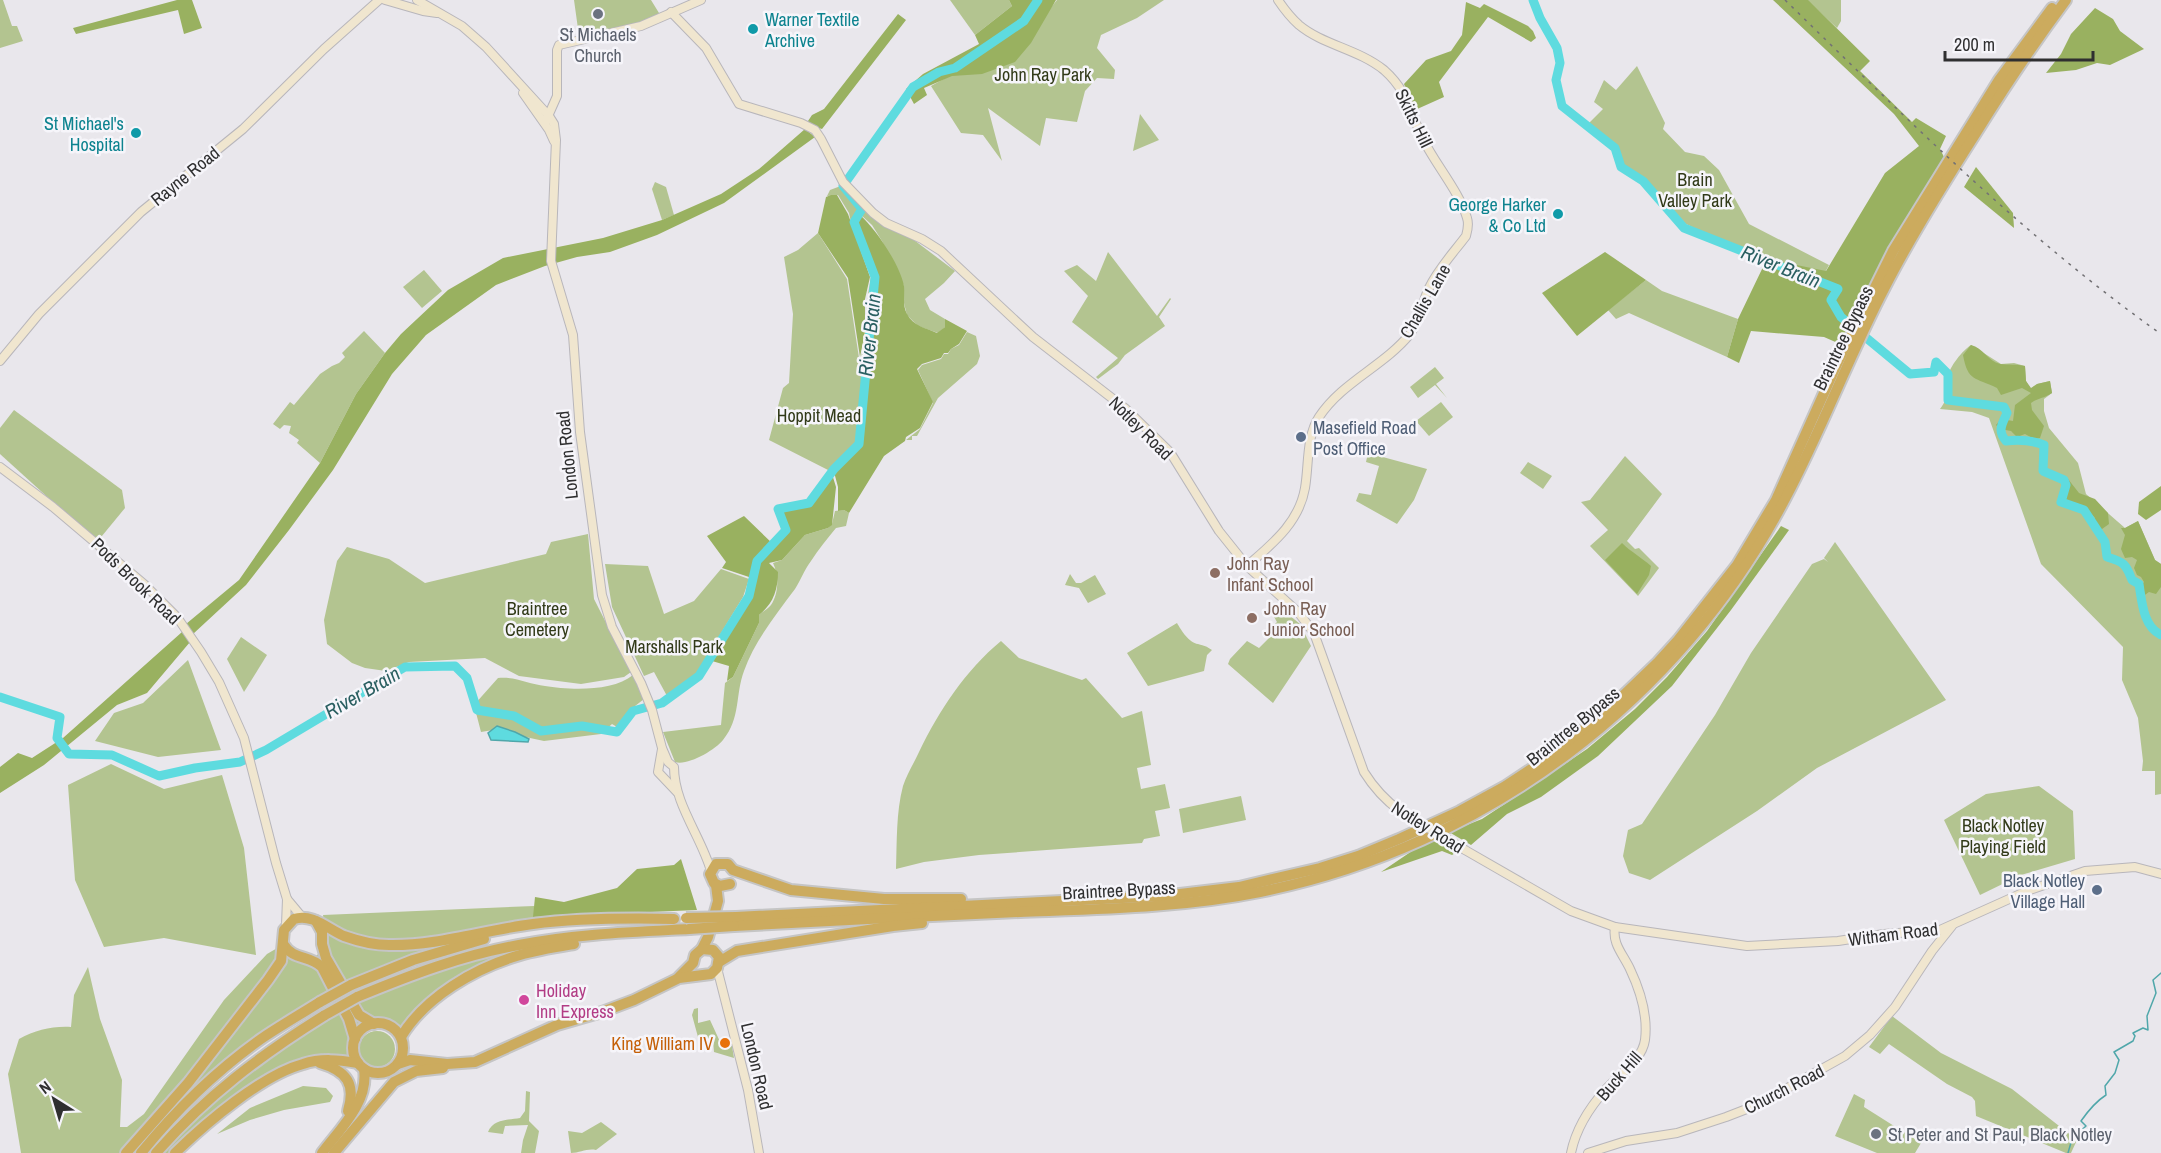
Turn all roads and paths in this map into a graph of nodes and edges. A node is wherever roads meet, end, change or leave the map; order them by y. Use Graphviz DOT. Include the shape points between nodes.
graph roads {
  1 [pos="379,0"];
  2 [pos="385,0"];
  3 [pos="417,0"];
  4 [pos="701,0"];
  5 [pos="1278,0"];
  6 [pos="2057,0"];
  7 [pos="2066,0"];
  8 [pos="397,1"];
  9 [pos="672,12"];
  10 [pos="439,13"];
  11 [pos="557,87"];
  12 [pos="540,112"];
  13 [pos="547,120"];
  14 [pos="1467,218"];
  15 [pos="1865,318"];
  16 [pos="1848,352"];
  17 [pos="0,361"];
  18 [pos="0,466"];
  19 [pos="1247,566"];
  20 [pos="664,763"];
  21 [pos="669,776"];
  22 [pos="706,851"];
  23 [pos="720,863"];
  24 [pos="733,870"];
  25 [pos="711,871"];
  26 [pos="2161,874"];
  27 [pos="730,884"];
  28 [pos="716,885"];
  29 [pos="287,899"];
  30 [pos="718,901"];
  31 [pos="1015,903"];
  32 [pos="966,914"];
  33 [pos="302,917"];
  34 [pos="674,919"];
  35 [pos="315,921"];
  36 [pos="735,921"];
  37 [pos="687,923"];
  38 [pos="286,925"];
  39 [pos="1952,926"];
  40 [pos="1615,927"];
  41 [pos="639,931"];
  42 [pos="1928,932"];
  43 [pos="322,944"];
  44 [pos="284,945"];
  45 [pos="707,950"];
  46 [pos="1932,951"];
  47 [pos="306,957"];
  48 [pos="693,963"];
  49 [pos="718,965"];
  50 [pos="704,974"];
  51 [pos="679,978"];
  52 [pos="721,986"];
  53 [pos="374,1024"];
  54 [pos="355,1039"];
  55 [pos="402,1040"];
  56 [pos="424,1060"];
  57 [pos="315,1062"];
  58 [pos="460,1064"];
  59 [pos="361,1066"];
  60 [pos="395,1066"];
  61 [pos="345,1123"];
  62 [pos="126,1153"];
  63 [pos="141,1153"];
  64 [pos="156,1153"];
  65 [pos="175,1153"];
  66 [pos="322,1153"];
  67 [pos="333,1153"];
  68 [pos="759,1153"];
  69 [pos="1571,1153"];
  70 [pos="1588,1153"];
  1 -- 17 [label="street, Rayne Road" via="243,129 141,212 39,314"];
  2 -- 8 [label="street"];
  3 -- 10 [label="street"];
  4 -- 9 [label="street"];
  5 -- 14 [label="street, Skitts Hill" via="1300,26 1367,58 1398,84"];
  6 -- 15 [label="highway, Braintree Bypass" via="1992,90 1893,251"];
  7 -- 15 [label="highway, Braintree Bypass" via="1936,195"];
  8 -- 10 [label="street"];
  9 -- 11 [label="street" via="641,26 562,43 557,50"];
  9 -- 19 [label="street, Notley Road" via="706,48 739,104 815,130 844,184 879,219 941,251 1033,337 1126,409 1170,452 1219,531"];
  10 -- 12 [label="street" via="474,36"];
  11 -- 12 [label="street"];
  11 -- 13 [label="street"];
  12 -- 13 [label="street"];
  13 -- 20 [label="street, London Road" via="556,130 553,268 573,335 580,432 602,596 612,627 650,706"];
  14 -- 19 [label="street, Challis Lane" via="1466,236 1430,287 1411,332 1336,396 1317,419 1296,517"];
  15 -- 16 [label="highway, Braintree Bypass"];
  16 -- 31 [label="highway, Braintree Bypass" via="1776,500 1737,565 1678,640 1629,692 1581,734 1529,771 1399,840 1310,871 1239,887 1178,895"];
  16 -- 32 [label="highway, Braintree Bypass" via="1786,498 1754,553 1712,612 1665,668 1611,721 1522,787 1426,839 1319,879 1186,903"];
  18 -- 29 [label="street, Pods Brook Road" via="131,572 177,618 201,652 244,740"];
  19 -- 40 [label="street, Notley Road, bridge" via="1298,612 1314,633 1364,772 1386,800 1571,911"];
  20 -- 21 [label="street" via="674,767"];
  20 -- 21 [label="street" via="658,772"];
  21 -- 22 [label="street"];
  22 -- 23 [label="street"];
  22 -- 25 [label="street"];
  23 -- 24 [label="highway"];
  23 -- 25 [label="highway"];
  24 -- 27 [label="highway"];
  24 -- 31 [label="highway" via="791,890 884,899 986,899"];
  25 -- 28 [label="highway"];
  26 -- 39 [label="street, Witham Road" via="2134,867 2085,871 2027,891"];
  27 -- 28 [label="highway"];
  27 -- 30 [label="highway"];
  28 -- 30 [label="highway"];
  29 -- 33 [label="street"];
  29 -- 38 [label="street"];
  30 -- 45 [label="highway"];
  31 -- 36 [label="highway, Braintree Bypass"];
  32 -- 36 [label="highway, Braintree Bypass"];
  32 -- 49 [label="highway" via="957,920 736,951"];
  33 -- 35 [label="highway"];
  33 -- 38 [label="highway"];
  34 -- 35 [label="highway" via="594,918 532,924 411,945 364,942"];
  34 -- 37 [label="highway"];
  34 -- 63 [label="highway, bridge" via="581,924 497,936 413,960 351,985 262,1039 219,1072 180,1108"];
  35 -- 43 [label="highway" via="322,932"];
  36 -- 37 [label="highway, bridge"];
  37 -- 41 [label="highway"];
  38 -- 44 [label="highway"];
  39 -- 42 [label="street, Witham Road"];
  39 -- 46 [label="street, Church Road"];
  40 -- 42 [label="street, Witham Road" via="1747,946"];
  40 -- 69 [label="street, Buck Hill" via="1615,943 1640,997 1645,1041 1639,1055 1586,1115"];
  41 -- 55 [label="highway" via="533,951 477,972 418,1014"];
  41 -- 64 [label="highway, bridge" via="489,951 419,972 357,997 282,1042 219,1089"];
  42 -- 46 [label="street"];
  43 -- 47 [label="highway"];
  43 -- 53 [label="highway" via="359,1015"];
  44 -- 47 [label="highway" via="292,954"];
  44 -- 62 [label="highway" via="281,961 268,980 188,1083"];
  45 -- 48 [label="highway" via="695,955"];
  45 -- 49 [label="highway" via="716,953"];
  46 -- 70 [label="street, Church Road" via="1881,1023 1856,1048 1833,1063 1763,1102 1726,1117 1677,1133 1626,1141"];
  47 -- 54 [label="highway" via="322,967"];
  48 -- 50 [label="highway"];
  48 -- 51 [label="highway"];
  49 -- 50 [label="highway"];
  49 -- 52 [label="street, London Road"];
  50 -- 51 [label="highway"];
  50 -- 52 [label="street"];
  51 -- 58 [label="highway" via="623,1004 557,1025 488,1057"];
  52 -- 68 [label="street, London Road" via="748,1090"];
  53 -- 54 [label="highway" via="360,1031"];
  53 -- 55 [label="highway" via="390,1026"];
  54 -- 59 [label="highway" via="353,1052"];
  55 -- 56 [label="highway"];
  55 -- 60 [label="highway" via="403,1053"];
  56 -- 58 [label="highway"];
  56 -- 60 [label="highway"];
  57 -- 59 [label="highway" via="329,1059"];
  57 -- 61 [label="highway" via="337,1069 351,1088 352,1101"];
  57 -- 65 [label="highway" via="272,1078"];
  58 -- 67 [label="highway" via="416,1071 399,1078"];
  59 -- 60 [label="highway" via="379,1074"];
  59 -- 61 [label="highway" via="365,1084"];
  60 -- 67 [label="highway"];
  61 -- 66 [label="highway"];
}
